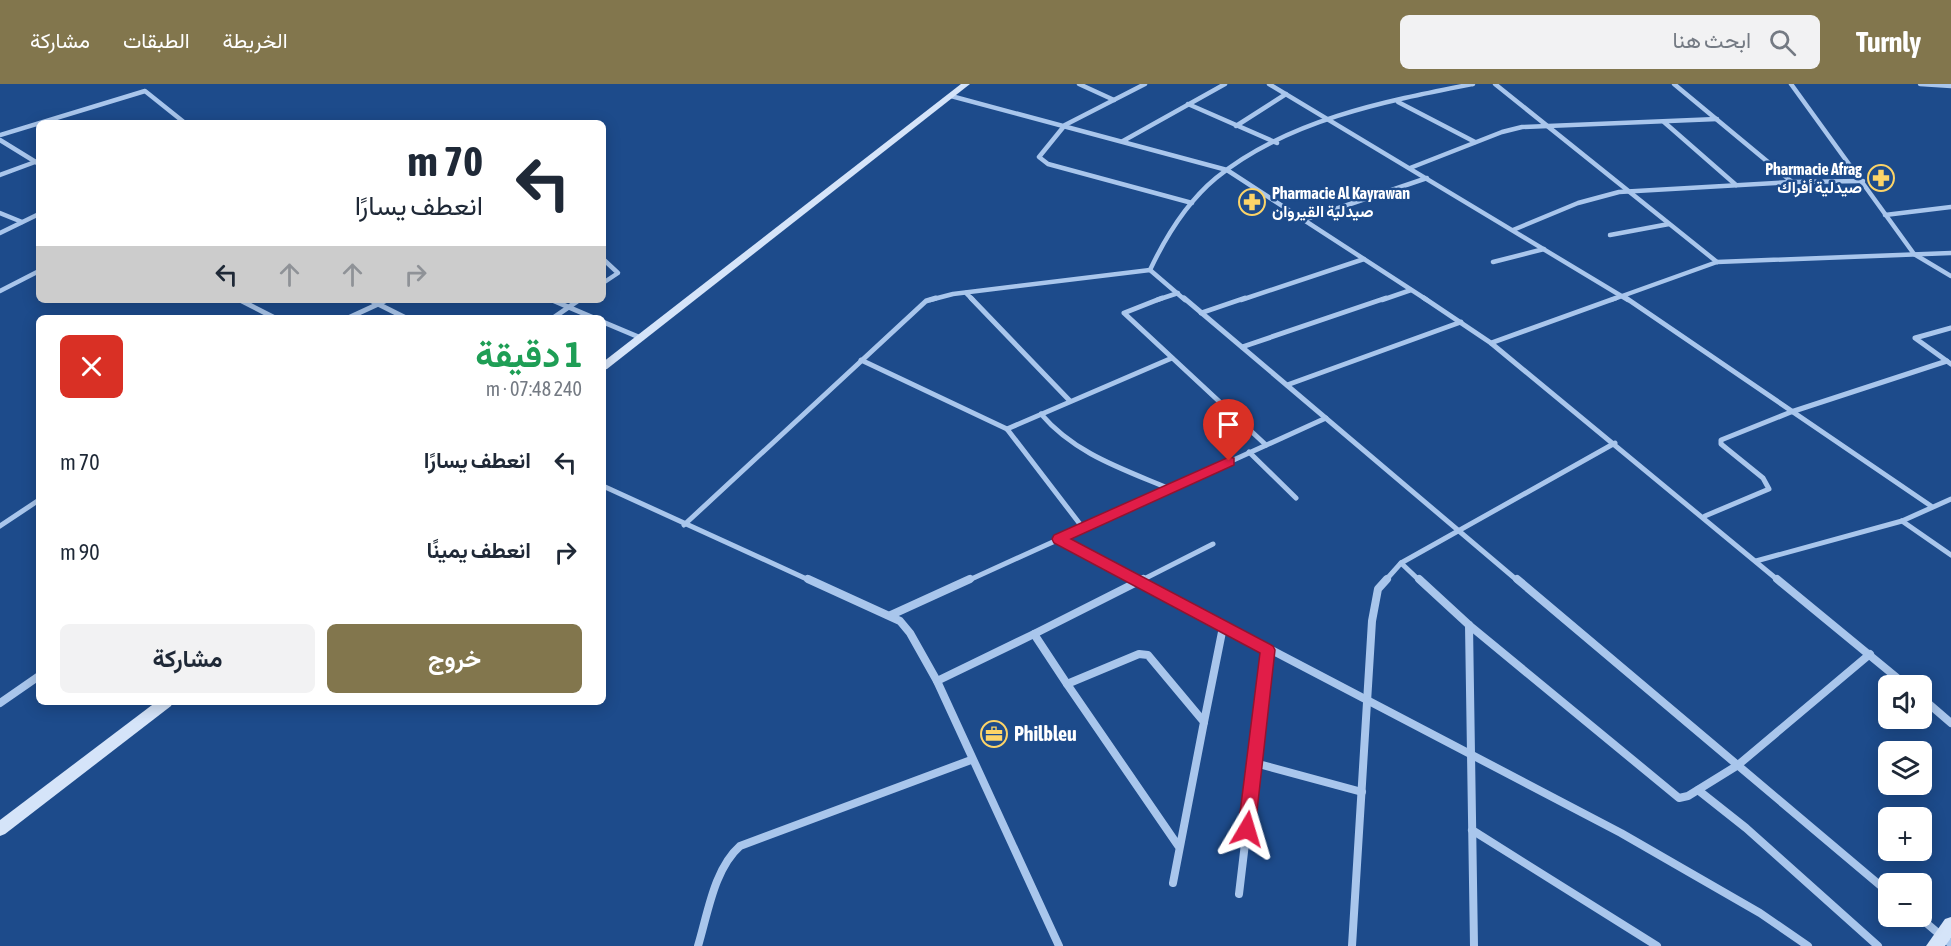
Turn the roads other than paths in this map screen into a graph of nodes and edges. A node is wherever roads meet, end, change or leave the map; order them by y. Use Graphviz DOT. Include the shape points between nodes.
graph roads {
  1 [pos="965,84"];
  2 [pos="1079,84"];
  3 [pos="1144,84"];
  4 [pos="1225,84"];
  5 [pos="1269,84"];
  6 [pos="1437,84"];
  7 [pos="1473,84"];
  8 [pos="1494,84"];
  9 [pos="1674,84"];
  10 [pos="1791,84"];
  11 [pos="1920,84"];
  12 [pos="1951,86"];
  13 [pos="1443,89"];
  14 [pos="1286,94"];
  15 [pos="951,96"];
  16 [pos="1114,100"];
  17 [pos="1397,101"];
  18 [pos="1188,104"];
  19 [pos="1717,119"];
  20 [pos="49,120"];
  21 [pos="182,120"];
  22 [pos="1331,121"];
  23 [pos="1664,121"];
  24 [pos="36,124"];
  25 [pos="1065,125"];
  26 [pos="1546,125"];
  27 [pos="1236,126"];
  28 [pos="0,135"];
  29 [pos="0,140"];
  30 [pos="1122,141"];
  31 [pos="1475,142"];
  32 [pos="1277,143"];
  33 [pos="36,162"];
  34 [pos="36,163"];
  35 [pos="1410,168"];
  36 [pos="1227,170"];
  37 [pos="0,175"];
  38 [pos="1427,178"];
  39 [pos="1863,181"];
  40 [pos="1792,182"];
  41 [pos="1736,185"];
  42 [pos="1628,191"];
  43 [pos="1192,202"];
  44 [pos="1951,207"];
  45 [pos="0,213"];
  46 [pos="36,215"];
  47 [pos="1885,215"];
  48 [pos="1306,219"];
  49 [pos="22,222"];
  50 [pos="1669,224"];
  51 [pos="1513,230"];
  52 [pos="0,233"];
  53 [pos="1610,235"];
  54 [pos="1544,249"];
  55 [pos="1951,253"];
  56 [pos="1914,254"];
  57 [pos="1364,259"];
  58 [pos="606,262"];
  59 [pos="1493,262"];
  60 [pos="1717,262"];
  61 [pos="1150,270"];
  62 [pos="36,273"];
  63 [pos="1951,276"];
  64 [pos="606,281"];
  65 [pos="1411,290"];
  66 [pos="0,291"];
  67 [pos="966,293"];
  68 [pos="1178,293"];
  69 [pos="1621,295"];
  70 [pos="246,303"];
  71 [pos="559,303"];
  72 [pos="575,303"];
  73 [pos="377,304"];
  74 [pos="569,307"];
  75 [pos="1202,313"];
  76 [pos="269,315"];
  77 [pos="354,315"];
  78 [pos="400,315"];
  79 [pos="557,315"];
  80 [pos="587,315"];
  81 [pos="1461,322"];
  82 [pos="606,323"];
  83 [pos="1951,328"];
  84 [pos="641,338"];
  85 [pos="1491,343"];
  86 [pos="1242,347"];
  87 [pos="1172,358"];
  88 [pos="861,360"];
  89 [pos="1949,362"];
  90 [pos="606,365"];
  91 [pos="1287,385"];
  92 [pos="1070,401"];
  93 [pos="1791,412"];
  94 [pos="1041,414"];
  95 [pos="1326,418"];
  96 [pos="1007,429"];
  97 [pos="1615,443"];
  98 [pos="1266,445"];
  99 [pos="1249,452"];
  100 [pos="606,487"];
  101 [pos="1170,489"];
  102 [pos="1296,498"];
  103 [pos="1951,499"];
  104 [pos="36,502"];
  105 [pos="1931,506"];
  106 [pos="1705,516"];
  107 [pos="1902,521"];
  108 [pos="684,525"];
  109 [pos="0,526"];
  110 [pos="1083,528"];
  111 [pos="1458,529"];
  112 [pos="1059,539"];
  113 [pos="1212,544"];
  114 [pos="1951,555"];
  115 [pos="1756,561"];
  116 [pos="1401,563"];
  117 [pos="1136,582"];
  118 [pos="891,615"];
  119 [pos="1469,625"];
  120 [pos="1223,627"];
  121 [pos="1034,634"];
  122 [pos="1268,650"];
  123 [pos="1870,654"];
  124 [pos="1894,675"];
  125 [pos="36,678"];
  126 [pos="937,681"];
  127 [pos="1067,684"];
  128 [pos="1368,701"];
  129 [pos="0,704"];
  130 [pos="162,705"];
  131 [pos="1932,707"];
  132 [pos="1204,722"];
  133 [pos="1951,723"];
  134 [pos="1473,754"];
  135 [pos="971,760"];
  136 [pos="1255,764"];
  137 [pos="1738,765"];
  138 [pos="1698,790"];
  139 [pos="1362,792"];
  140 [pos="0,829"];
  141 [pos="1472,830"];
  142 [pos="1179,847"];
  143 [pos="1173,883"];
  144 [pos="1878,884"];
  145 [pos="1239,894"];
  146 [pos="1931,927"];
  147 [pos="1944,938"];
  148 [pos="698,946"];
  149 [pos="1059,946"];
  150 [pos="1352,946"];
  151 [pos="1474,946"];
  152 [pos="1657,946"];
  153 [pos="1808,946"];
  154 [pos="1878,946"];
  1 -- 15 [label="street"];
  2 -- 16 [label="street"];
  3 -- 16 [label="street"];
  4 -- 18 [label="street"];
  5 -- 14 [label="street"];
  6 -- 13 [label="street"];
  7 -- 13 [label="street"];
  8 -- 26 [label="street"];
  9 -- 19 [label="street"];
  10 -- 39 [label="street"];
  11 -- 12 [label="street"];
  13 -- 17 [label="street"];
  14 -- 22 [label="street"];
  14 -- 27 [label="street"];
  15 -- 25 [label="street"];
  15 -- 84 [label="street"];
  16 -- 25 [label="street"];
  17 -- 22 [label="street"];
  17 -- 31 [label="street"];
  18 -- 27 [label="street"];
  18 -- 30 [label="street"];
  19 -- 23 [label="street"];
  19 -- 40 [label="street"];
  20 -- 21 [label="street" via="145,91"];
  22 -- 32 [label="street"];
  22 -- 35 [label="street"];
  23 -- 26 [label="street"];
  23 -- 41 [label="street"];
  24 -- 28 [label="street"];
  25 -- 30 [label="street"];
  25 -- 43 [label="street" via="1041,151 1039,157 1048,165"];
  26 -- 31 [label="street" via="1513,129"];
  26 -- 42 [label="street"];
  27 -- 32 [label="street"];
  29 -- 33 [label="street"];
  30 -- 36 [label="street"];
  31 -- 35 [label="street"];
  32 -- 36 [label="street"];
  34 -- 37 [label="street"];
  35 -- 38 [label="street"];
  36 -- 43 [label="street"];
  36 -- 48 [label="street"];
  38 -- 48 [label="street"];
  38 -- 51 [label="street"];
  39 -- 40 [label="street"];
  39 -- 47 [label="street"];
  40 -- 41 [label="street"];
  41 -- 42 [label="street"];
  42 -- 50 [label="street"];
  42 -- 51 [label="street" via="1578,203"];
  43 -- 61 [label="street"];
  44 -- 47 [label="street"];
  45 -- 49 [label="street"];
  46 -- 49 [label="street"];
  47 -- 56 [label="street"];
  48 -- 57 [label="street"];
  49 -- 52 [label="street"];
  50 -- 53 [label="street"];
  50 -- 60 [label="street"];
  51 -- 54 [label="street"];
  54 -- 59 [label="street"];
  54 -- 69 [label="street"];
  55 -- 56 [label="street"];
  56 -- 60 [label="street"];
  56 -- 63 [label="street"];
  57 -- 65 [label="street"];
  57 -- 75 [label="street"];
  58 -- 64 [label="street" via="618,273"];
  60 -- 69 [label="street"];
  61 -- 67 [label="street"];
  61 -- 68 [label="street"];
  62 -- 66 [label="street"];
  65 -- 81 [label="street"];
  65 -- 86 [label="street"];
  67 -- 88 [label="street" via="926,301"];
  67 -- 92 [label="street"];
  68 -- 75 [label="street"];
  68 -- 87 [label="street" via="1124,313"];
  69 -- 85 [label="street"];
  69 -- 93 [label="street"];
  70 -- 76 [label="street"];
  71 -- 74 [label="street"];
  72 -- 74 [label="street"];
  73 -- 77 [label="street"];
  73 -- 78 [label="street"];
  74 -- 79 [label="street"];
  74 -- 80 [label="street"];
  75 -- 86 [label="street"];
  81 -- 85 [label="street"];
  81 -- 91 [label="street"];
  82 -- 84 [label="street"];
  83 -- 89 [label="street" via="1915,338"];
  84 -- 90 [label="street"];
  85 -- 97 [label="street"];
  86 -- 91 [label="street"];
  87 -- 92 [label="street"];
  87 -- 98 [label="street"];
  88 -- 96 [label="street"];
  88 -- 108 [label="street"];
  89 -- 93 [label="street"];
  91 -- 95 [label="street"];
  92 -- 94 [label="street"];
  93 -- 105 [label="street"];
  93 -- 106 [label="street" via="1721,440 1763,478 1769,489"];
  94 -- 96 [label="street"];
  94 -- 101 [label="street" via="1053,430 1072,444"];
  95 -- 98 [label="street"];
  95 -- 111 [label="street"];
  96 -- 110 [label="street"];
  97 -- 106 [label="street"];
  97 -- 111 [label="street"];
  98 -- 99 [label="street"];
  99 -- 101 [label="street"];
  99 -- 102 [label="street"];
  100 -- 108 [label="street"];
  101 -- 110 [label="street"];
  103 -- 105 [label="street"];
  104 -- 109 [label="street"];
  105 -- 107 [label="street"];
  106 -- 115 [label="street"];
  107 -- 114 [label="street"];
  107 -- 115 [label="street"];
  108 -- 118 [label="street"];
  110 -- 112 [label="street"];
  111 -- 116 [label="street"];
  111 -- 137 [label="street"];
  112 -- 117 [label="street"];
  112 -- 118 [label="street"];
  113 -- 117 [label="street"];
  115 -- 123 [label="street"];
  116 -- 119 [label="street"];
  116 -- 128 [label="street" via="1378,589 1372,621"];
  117 -- 120 [label="street"];
  117 -- 121 [label="street"];
  118 -- 126 [label="street" via="910,633"];
  119 -- 134 [label="street"];
  119 -- 138 [label="street" via="1671,794 1684,798"];
  120 -- 122 [label="street"];
  120 -- 132 [label="street"];
  121 -- 126 [label="street"];
  121 -- 127 [label="street"];
  122 -- 128 [label="street"];
  122 -- 136 [label="street"];
  123 -- 124 [label="street"];
  123 -- 137 [label="street"];
  125 -- 129 [label="street"];
  126 -- 135 [label="street"];
  127 -- 132 [label="street" via="1139,654 1148,655"];
  127 -- 142 [label="street"];
  128 -- 134 [label="street"];
  128 -- 139 [label="street"];
  130 -- 140 [label="street"];
  131 -- 133 [label="street"];
  132 -- 142 [label="street"];
  134 -- 141 [label="street"];
  134 -- 153 [label="street" via="1701,878"];
  135 -- 148 [label="street" via="740,846 723,867"];
  135 -- 149 [label="street"];
  136 -- 139 [label="street"];
  136 -- 145 [label="street"];
  137 -- 138 [label="street"];
  137 -- 144 [label="street"];
  138 -- 154 [label="street"];
  139 -- 150 [label="street"];
  141 -- 151 [label="street"];
  141 -- 152 [label="street"];
  142 -- 143 [label="street"];
  146 -- 147 [label="street"];
}
